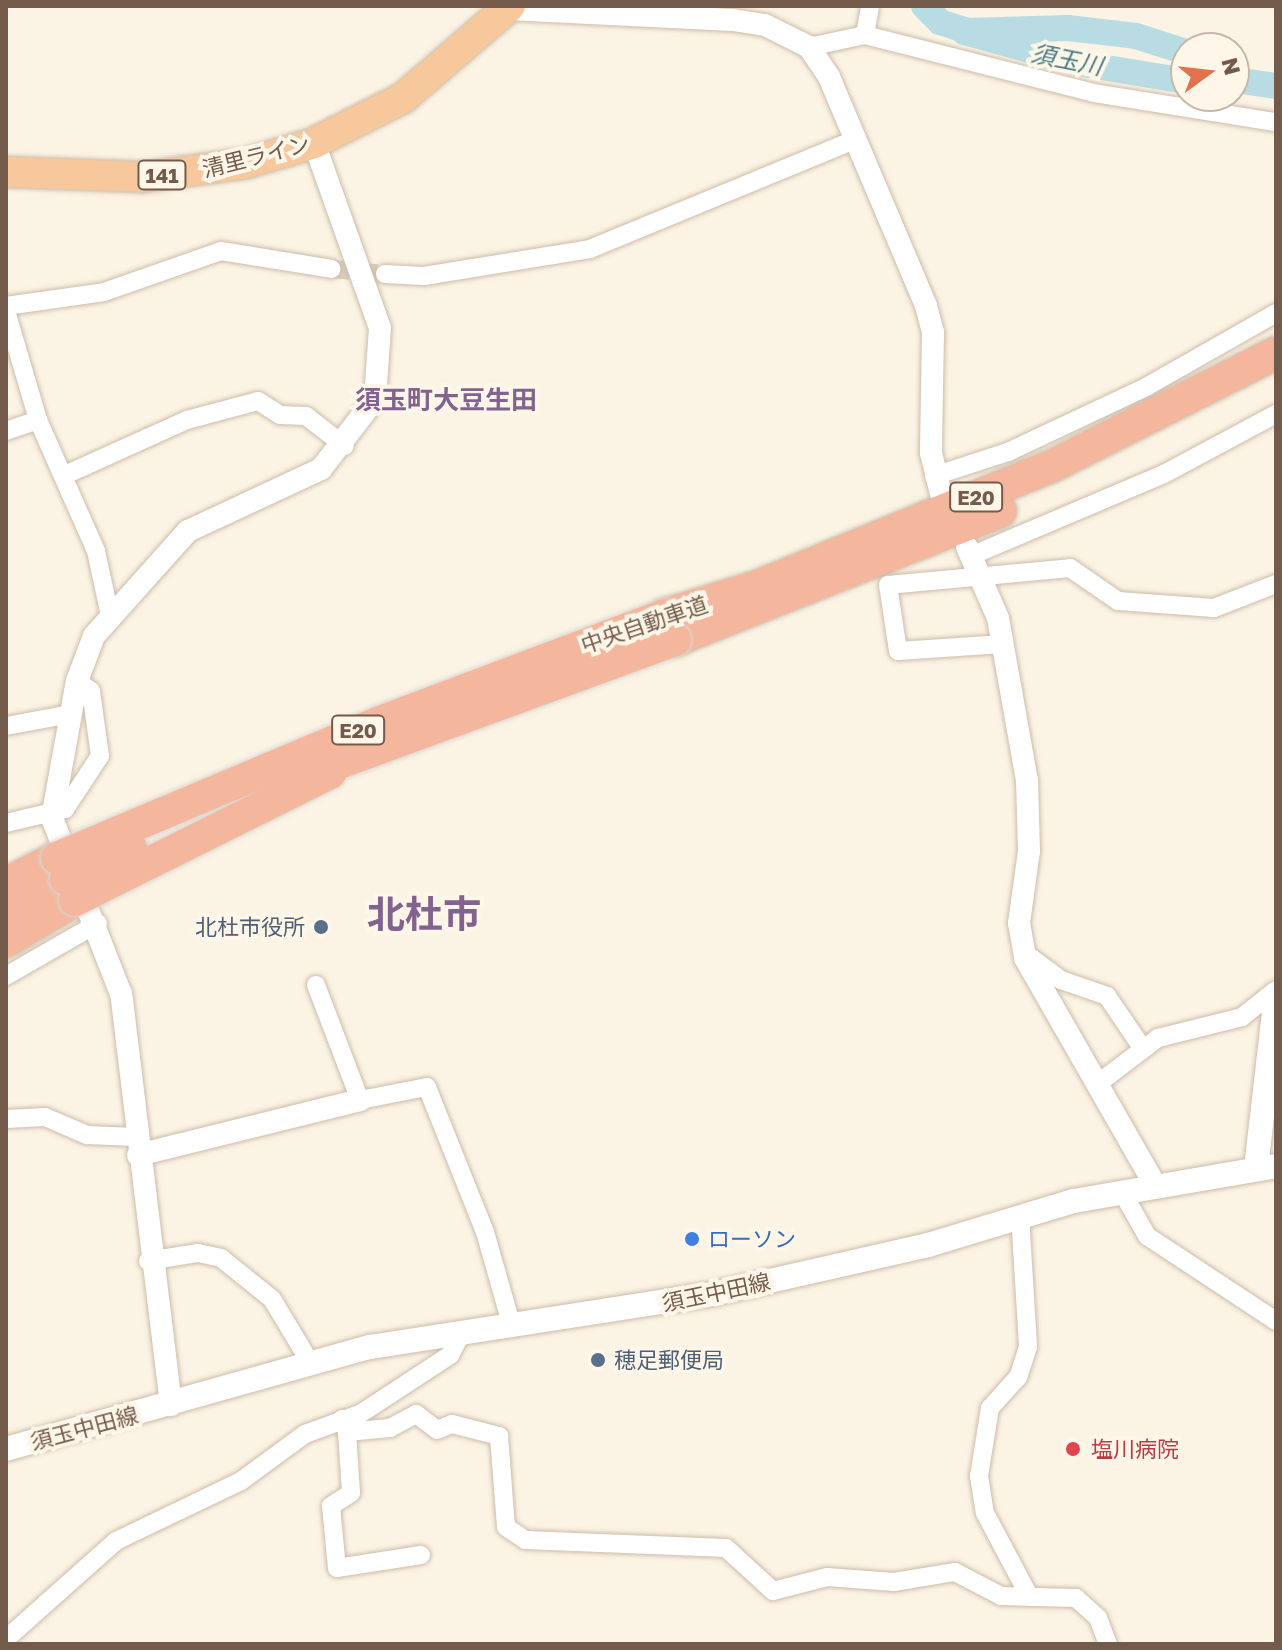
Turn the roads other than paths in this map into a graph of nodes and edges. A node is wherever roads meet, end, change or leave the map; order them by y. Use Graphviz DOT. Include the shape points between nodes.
graph roads {
  1 [pos="509,8"];
  2 [pos="869,9"];
  3 [pos="865,35"];
  4 [pos="809,47"];
  5 [pos="1276,122"];
  6 [pos="857,139"];
  7 [pos="314,143"];
  8 [pos="6,172"];
  9 [pos="332,269"];
  10 [pos="385,274"];
  11 [pos="6,309"];
  12 [pos="1276,313"];
  13 [pos="1276,353"];
  14 [pos="1276,378"];
  15 [pos="1276,414"];
  16 [pos="38,420"];
  17 [pos="6,431"];
  18 [pos="345,446"];
  19 [pos="65,475"];
  20 [pos="938,485"];
  21 [pos="970,551"];
  22 [pos="984,576"];
  23 [pos="1276,584"];
  24 [pos="110,616"];
  25 [pos="670,627"];
  26 [pos="1003,644"];
  27 [pos="77,681"];
  28 [pos="70,714"];
  29 [pos="6,726"];
  30 [pos="52,818"];
  31 [pos="6,823"];
  32 [pos="66,879"];
  33 [pos="6,884"];
  34 [pos="6,909"];
  35 [pos="98,923"];
  36 [pos="6,941"];
  37 [pos="1024,953"];
  38 [pos="6,976"];
  39 [pos="316,985"];
  40 [pos="1276,993"];
  41 [pos="1143,1049"];
  42 [pos="1100,1082"];
  43 [pos="360,1100"];
  44 [pos="6,1119"];
  45 [pos="137,1146"];
  46 [pos="1266,1167"];
  47 [pos="1154,1183"];
  48 [pos="1121,1190"];
  49 [pos="1020,1215"];
  50 [pos="148,1261"];
  51 [pos="1276,1321"];
  52 [pos="512,1327"];
  53 [pos="461,1334"];
  54 [pos="311,1364"];
  55 [pos="171,1405"];
  56 [pos="345,1426"];
  57 [pos="6,1449"];
  58 [pos="421,1555"];
  59 [pos="1028,1594"];
  60 [pos="6,1639"];
  61 [pos="1108,1644"];
  1 -- 4 [label="street" via="733,20 777,29"];
  1 -- 7 [label="highway, 清里ライン / 141" via="403,98"];
  2 -- 3 [label="street"];
  3 -- 4 [label="street"];
  3 -- 5 [label="street" via="1094,93"];
  4 -- 6 [label="street"];
  6 -- 10 [label="street" via="590,249 424,276"];
  6 -- 20 [label="street" via="933,333"];
  7 -- 8 [label="highway, 清里ライン / 141" via="247,163 144,177"];
  7 -- 18 [label="street" via="380,328 375,399"];
  9 -- 11 [label="street" via="221,251 104,292"];
  11 -- 16 [label="street"];
  12 -- 20 [label="street" via="1146,387"];
  13 -- 25 [label="highway, 中央自動車道 / E20" via="1056,464"];
  14 -- 25 [label="highway, 中央自動車道 / E20" via="1038,495"];
  15 -- 21 [label="street" via="1164,474"];
  16 -- 17 [label="street"];
  16 -- 19 [label="street"];
  18 -- 19 [label="street" via="306,416 280,415 258,401 187,420"];
  18 -- 24 [label="street" via="307,477 188,531"];
  19 -- 24 [label="street" via="96,551"];
  21 -- 22 [label="street"];
  22 -- 23 [label="street" via="1070,568 1118,601 1214,608"];
  22 -- 26 [label="street"];
  22 -- 26 [label="street" via="888,585 898,651"];
  24 -- 27 [label="street" via="94,636"];
  25 -- 32 [label="highway, 中央自動車道 / E20, bridge"];
  25 -- 32 [label="highway, 中央自動車道 / E20, bridge" via="380,722"];
  26 -- 37 [label="street" via="1027,780 1029,851 1019,923"];
  27 -- 28 [label="street"];
  27 -- 30 [label="street" via="96,708 100,756"];
  28 -- 29 [label="street"];
  28 -- 30 [label="street"];
  30 -- 31 [label="street"];
  30 -- 35 [label="street"];
  32 -- 33 [label="highway, 中央自動車道 / E20"];
  32 -- 34 [label="highway, 中央自動車道 / E20"];
  32 -- 36 [label="highway"];
  35 -- 38 [label="street"];
  35 -- 45 [label="street" via="121,994"];
  37 -- 41 [label="street" via="1061,980 1107,996"];
  37 -- 42 [label="street"];
  39 -- 43 [label="street"];
  40 -- 41 [label="street" via="1242,1017 1183,1029"];
  40 -- 46 [label="main road, 須玉中田線"];
  41 -- 42 [label="street"];
  42 -- 47 [label="street"];
  43 -- 45 [label="street"];
  43 -- 52 [label="street" via="427,1087 485,1232"];
  44 -- 45 [label="street" via="45,1117 87,1135"];
  45 -- 50 [label="street"];
  46 -- 47 [label="main road, 須玉中田線"];
  47 -- 48 [label="main road, 須玉中田線"];
  48 -- 49 [label="main road, 須玉中田線"];
  48 -- 51 [label="street" via="1147,1236"];
  49 -- 52 [label="main road, 須玉中田線" via="928,1245 717,1293"];
  49 -- 59 [label="street" via="1028,1347 1018,1377 990,1408 979,1476 985,1513"];
  50 -- 54 [label="street" via="198,1253 221,1258 272,1299"];
  50 -- 55 [label="street"];
  52 -- 53 [label="main road, 須玉中田線"];
  53 -- 54 [label="main road, 須玉中田線" via="370,1347"];
  53 -- 56 [label="street" via="450,1355"];
  54 -- 55 [label="main road, 須玉中田線"];
  55 -- 57 [label="main road, 須玉中田線"];
  56 -- 58 [label="street" via="351,1493 331,1506 337,1568"];
  56 -- 59 [label="street" via="390,1428 416,1414 437,1430 452,1424 499,1436 506,1527 525,1540 726,1548 773,1591 827,1577 894,1582 941,1570 1001,1596"];
  56 -- 60 [label="street" via="305,1434 241,1481 116,1541"];
  59 -- 61 [label="street" via="1089,1606"];
}
